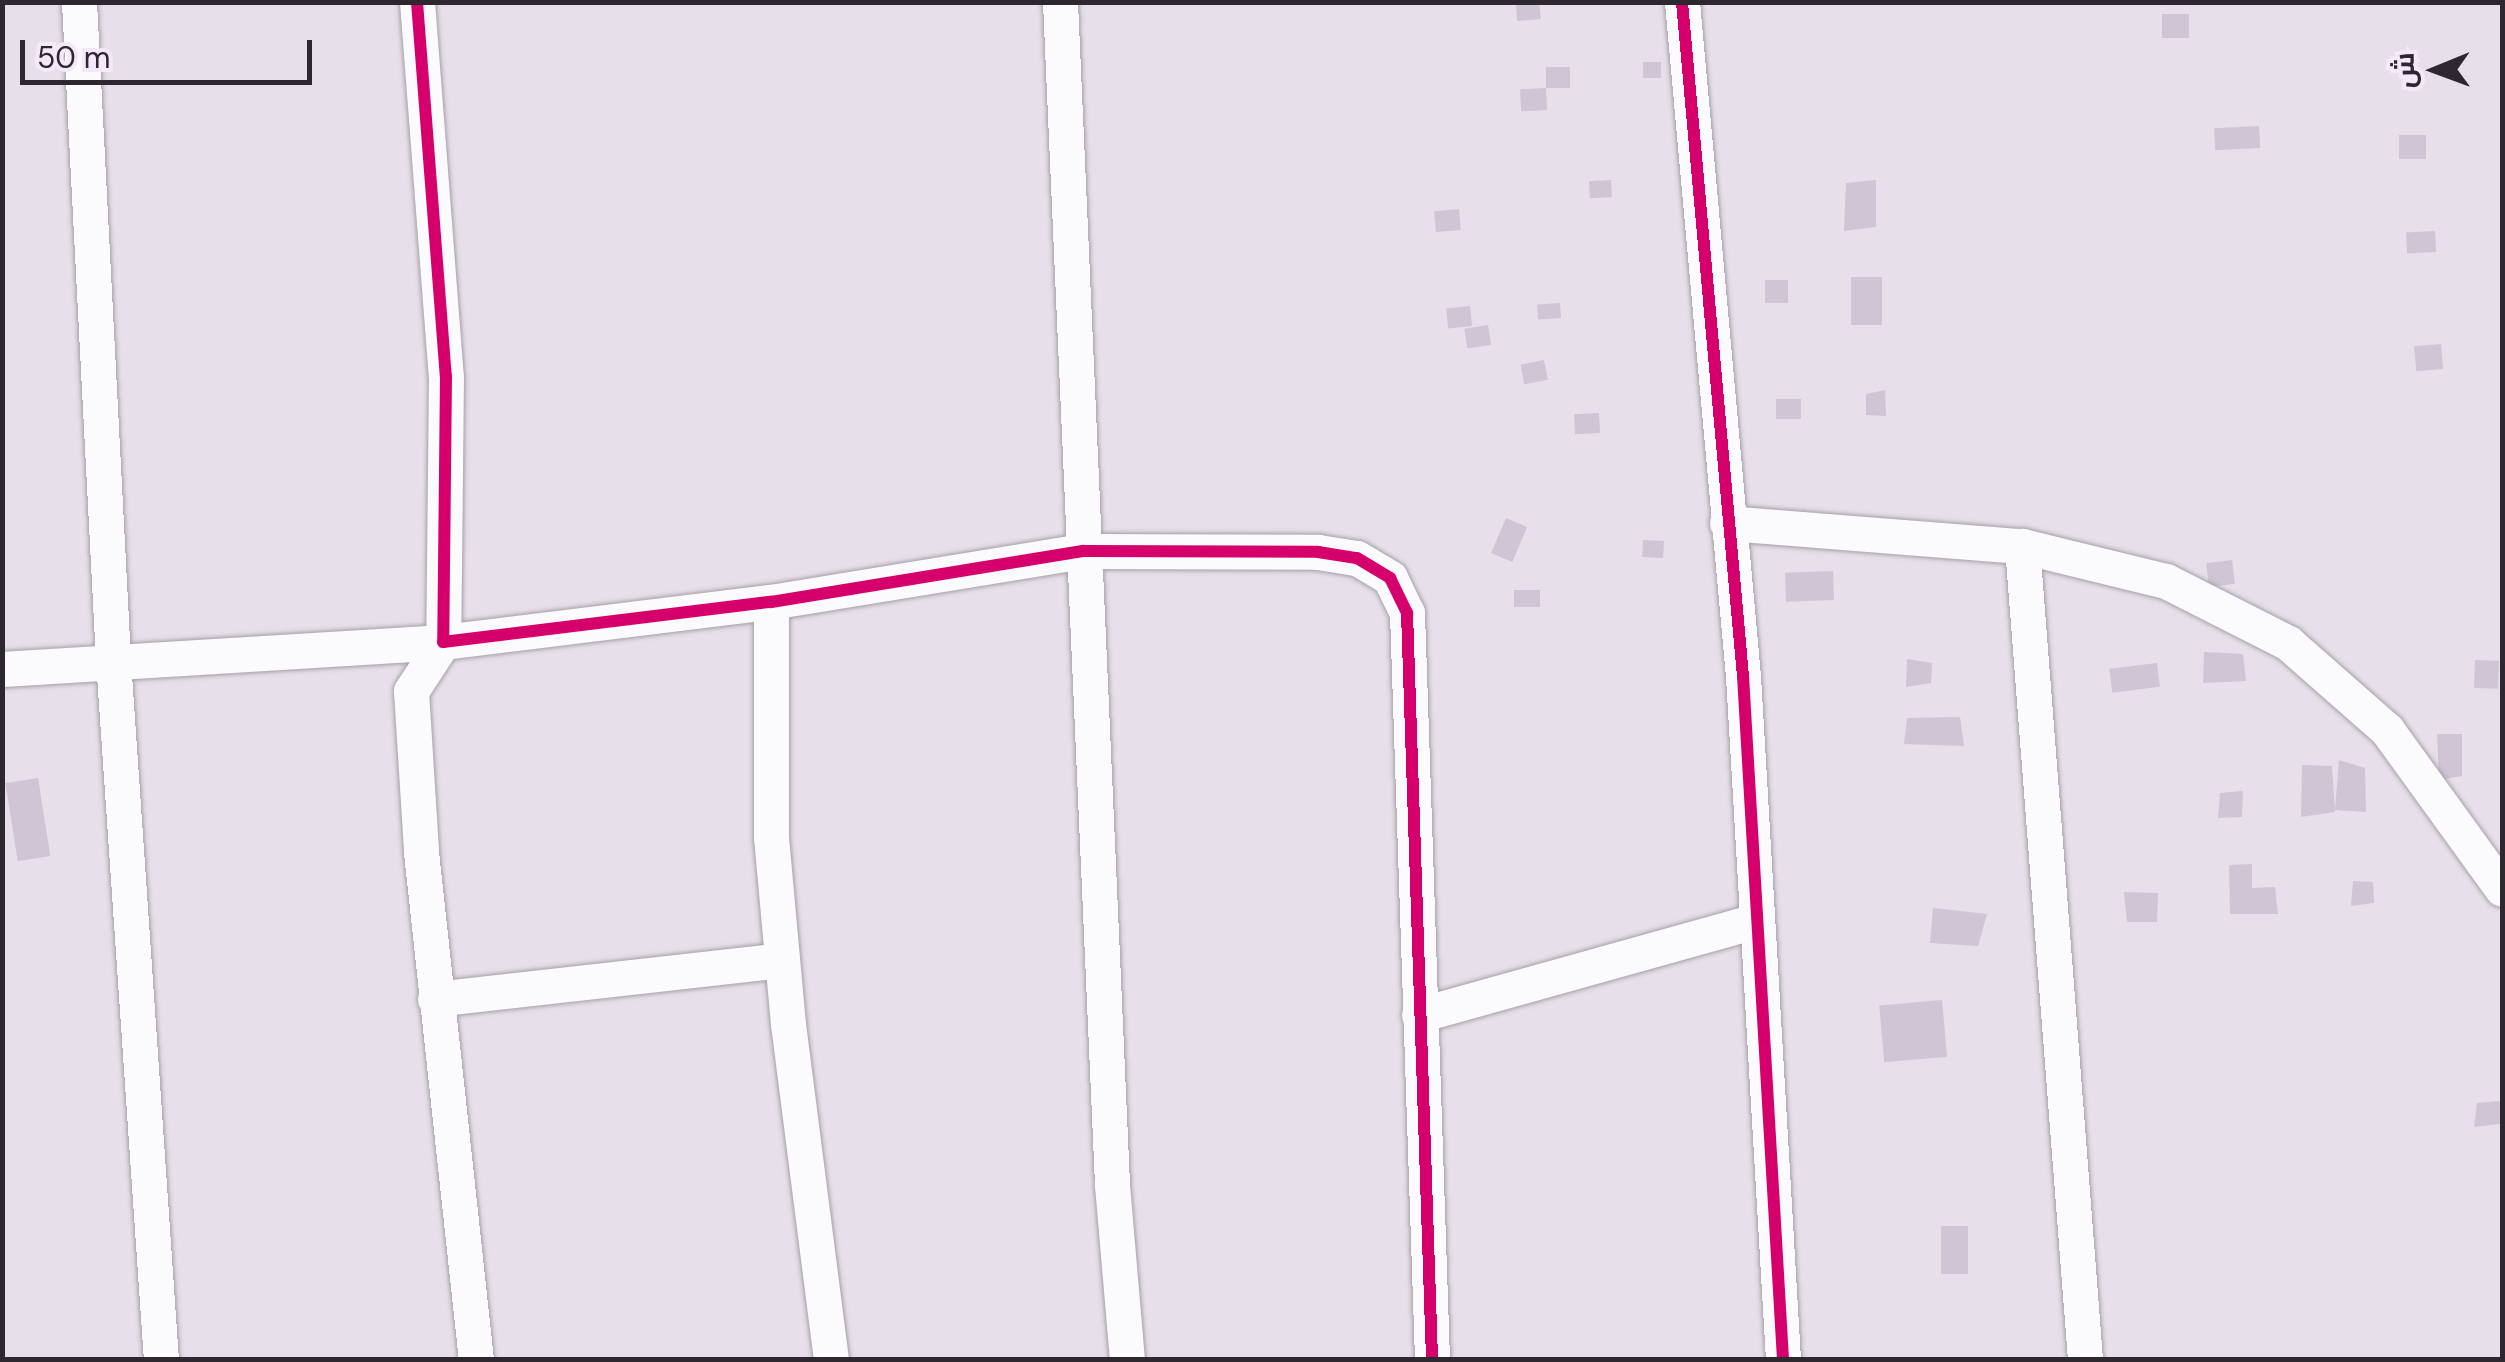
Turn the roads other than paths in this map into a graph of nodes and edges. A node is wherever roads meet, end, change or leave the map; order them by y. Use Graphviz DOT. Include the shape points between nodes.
graph roads {
  1 [pos="79,2"];
  2 [pos="417,2"];
  3 [pos="1060,2"];
  4 [pos="1682,2"];
  5 [pos="1727,523"];
  6 [pos="2022,546"];
  7 [pos="1083,551"];
  8 [pos="771,602"];
  9 [pos="443,642"];
  10 [pos="112,660"];
  11 [pos="2,669"];
  12 [pos="2502,889"];
  13 [pos="1755,921"];
  14 [pos="782,960"];
  15 [pos="435,999"];
  16 [pos="1418,1015"];
  17 [pos="161,1360"];
  18 [pos="476,1360"];
  19 [pos="831,1360"];
  20 [pos="1127,1360"];
  21 [pos="1432,1360"];
  22 [pos="1782,1360"];
  23 [pos="2085,1360"];
  1 -- 10 [label="street"];
  2 -- 9 [label="street" via="446,376"];
  3 -- 7 [label="street"];
  4 -- 5 [label="street"];
  5 -- 6 [label="street"];
  5 -- 13 [label="street" via="1743,676"];
  6 -- 12 [label="street" via="2166,580 2288,643 2387,730"];
  6 -- 23 [label="street"];
  7 -- 8 [label="street"];
  7 -- 16 [label="street" via="1318,552 1357,558 1390,578 1407,613"];
  7 -- 20 [label="street" via="1112,1186"];
  8 -- 9 [label="street"];
  8 -- 14 [label="street" via="771,836"];
  9 -- 10 [label="street"];
  9 -- 15 [label="street" via="411,691"];
  10 -- 11 [label="street"];
  10 -- 17 [label="street"];
  13 -- 16 [label="street"];
  13 -- 22 [label="street"];
  14 -- 15 [label="street"];
  14 -- 19 [label="street"];
  15 -- 18 [label="street"];
  16 -- 21 [label="street"];
}
